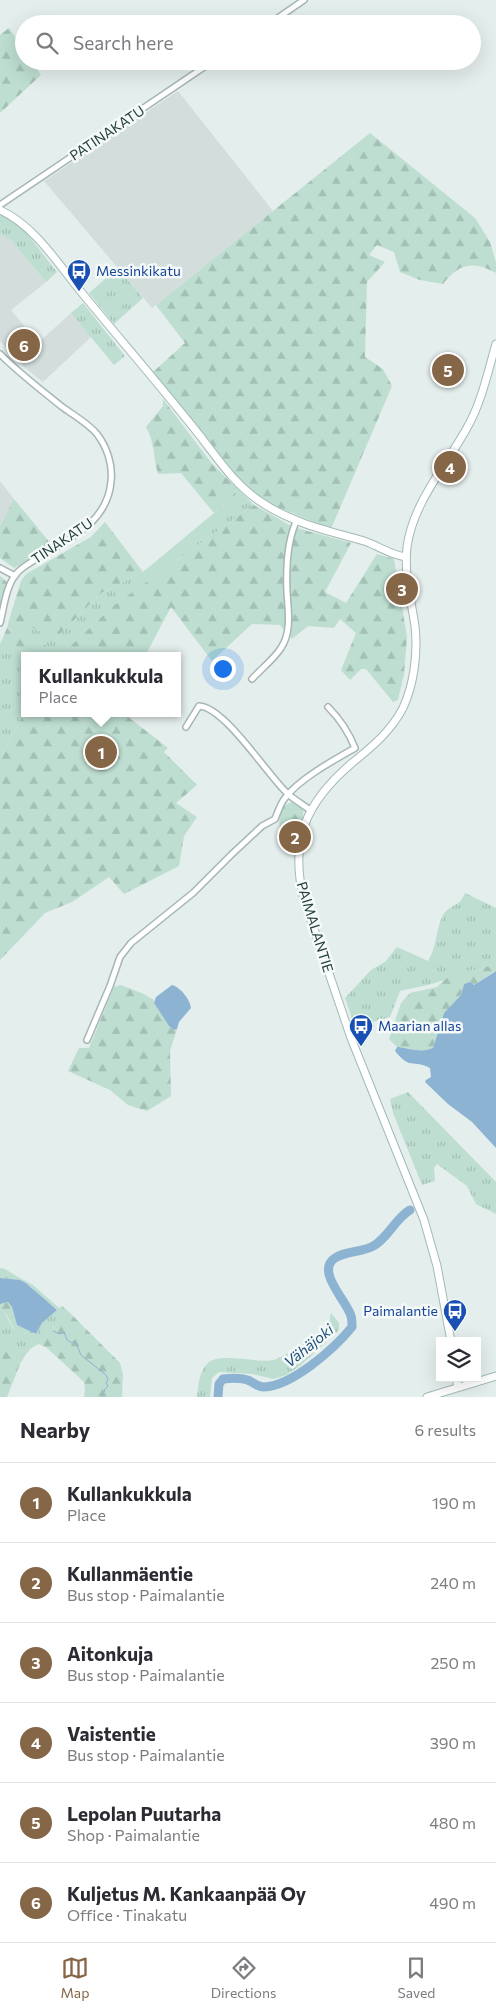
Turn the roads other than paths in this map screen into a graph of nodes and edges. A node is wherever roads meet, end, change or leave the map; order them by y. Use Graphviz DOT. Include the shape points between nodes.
graph roads {
  1 [pos="304,0"];
  2 [pos="282,15"];
  3 [pos="200,70"];
  4 [pos="0,205"];
  5 [pos="0,210"];
  6 [pos="496,344"];
  7 [pos="0,354"];
  8 [pos="297,520"];
  9 [pos="406,558"];
  10 [pos="0,568"];
  11 [pos="15,576"];
  12 [pos="0,623"];
  13 [pos="252,679"];
  14 [pos="328,707"];
  15 [pos="186,727"];
  16 [pos="288,794"];
  17 [pos="310,810"];
  18 [pos="87,1040"];
  19 [pos="450,1337"];
  20 [pos="496,1376"];
  21 [pos="457,1382"];
  22 [pos="458,1387"];
  23 [pos="427,1397"];
  1 -- 2 [label="street"];
  3 -- 4 [label="street, PATINAKATU"];
  5 -- 8 [label="street" via="15,218 43,246 238,484 272,509"];
  6 -- 9 [label="street, PAIMALANTIE" via="474,415 414,520"];
  7 -- 11 [label="street, TINAKATU" via="22,376 92,429 105,447 111,469 111,484 102,512 82,531 24,566"];
  8 -- 9 [label="street"];
  8 -- 13 [label="street" via="291,532 286,638 281,649"];
  9 -- 17 [label="street, PAIMALANTIE" via="416,644 406,701 387,732 326,787"];
  10 -- 11 [label="street"];
  11 -- 12 [label="street"];
  14 -- 16 [label="street" via="347,731 355,748 322,767"];
  15 -- 16 [label="street" via="199,706 210,709 230,726"];
  16 -- 17 [label="street"];
  16 -- 18 [label="street" via="275,819 262,826 193,893 125,950"];
  17 -- 19 [label="street, PAIMALANTIE" via="299,848 304,900 351,1038 424,1220 437,1266"];
  20 -- 22 [label="street"];
  21 -- 22 [label="street"];
  22 -- 23 [label="street"];
}
